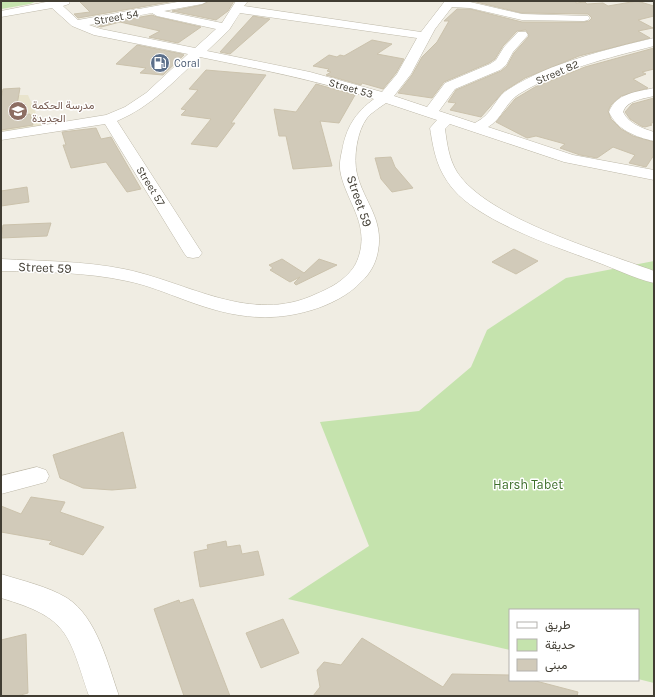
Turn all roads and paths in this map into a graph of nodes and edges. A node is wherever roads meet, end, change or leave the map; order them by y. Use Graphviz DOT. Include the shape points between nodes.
graph roads {
  1 [pos="70,1"];
  2 [pos="202,1"];
  3 [pos="53,2"];
  4 [pos="450,2"];
  5 [pos="167,4"];
  6 [pos="240,5"];
  7 [pos="149,11"];
  8 [pos="1,14"];
  9 [pos="584,18"];
  10 [pos="76,24"];
  11 [pos="225,26"];
  12 [pos="522,35"];
  13 [pos="425,36"];
  14 [pos="654,42"];
  15 [pos="197,52"];
  16 [pos="654,92"];
  17 [pos="383,97"];
  18 [pos="430,113"];
  19 [pos="109,119"];
  20 [pos="447,119"];
  21 [pos="476,128"];
  22 [pos="1,136"];
  23 [pos="654,137"];
  24 [pos="654,175"];
  25 [pos="193,253"];
  26 [pos="1,265"];
  27 [pos="654,277"];
  28 [pos="37,476"];
  29 [pos="1,485"];
  30 [pos="1,586"];
  31 [pos="104,696"];
  1 -- 3 [label="street"];
  2 -- 5 [label="street, Street 54"];
  3 -- 8 [label="street"];
  3 -- 10 [label="street, Street 53"];
  4 -- 9 [label="street" via="522,17"];
  4 -- 13 [label="street, Street 59"];
  5 -- 7 [label="street, Street 54"];
  6 -- 11 [label="street"];
  6 -- 13 [label="street"];
  7 -- 10 [label="street, Street 54"];
  7 -- 11 [label="street"];
  10 -- 15 [label="street, Street 53" via="98,32"];
  11 -- 15 [label="street"];
  12 -- 18 [label="street" via="494,67 450,86"];
  13 -- 17 [label="street, Street 59" via="394,87"];
  14 -- 21 [label="street, Street 82" via="550,73 513,92 502,102 491,119"];
  15 -- 17 [label="street, Street 53" via="310,76"];
  15 -- 19 [label="street" via="151,96 130,110"];
  16 -- 23 [label="street" via="624,101 619,104 616,112 625,124"];
  17 -- 18 [label="street, Street 53"];
  17 -- 26 [label="street, Street 59" via="359,120 353,132 348,161 349,173 372,237 368,258 362,271 348,285 321,301 280,311 252,311 216,305 151,281 108,271"];
  18 -- 20 [label="street, Street 53"];
  19 -- 22 [label="street"];
  19 -- 25 [label="street, Street 57"];
  20 -- 21 [label="street, Street 53"];
  20 -- 27 [label="street" via="437,128 444,162 454,181 476,201 520,225"];
  21 -- 24 [label="street, Street 53" via="570,159"];
  28 -- 29 [label="street"];
  30 -- 31 [label="street" via="56,606 72,619 80,631"];
}
